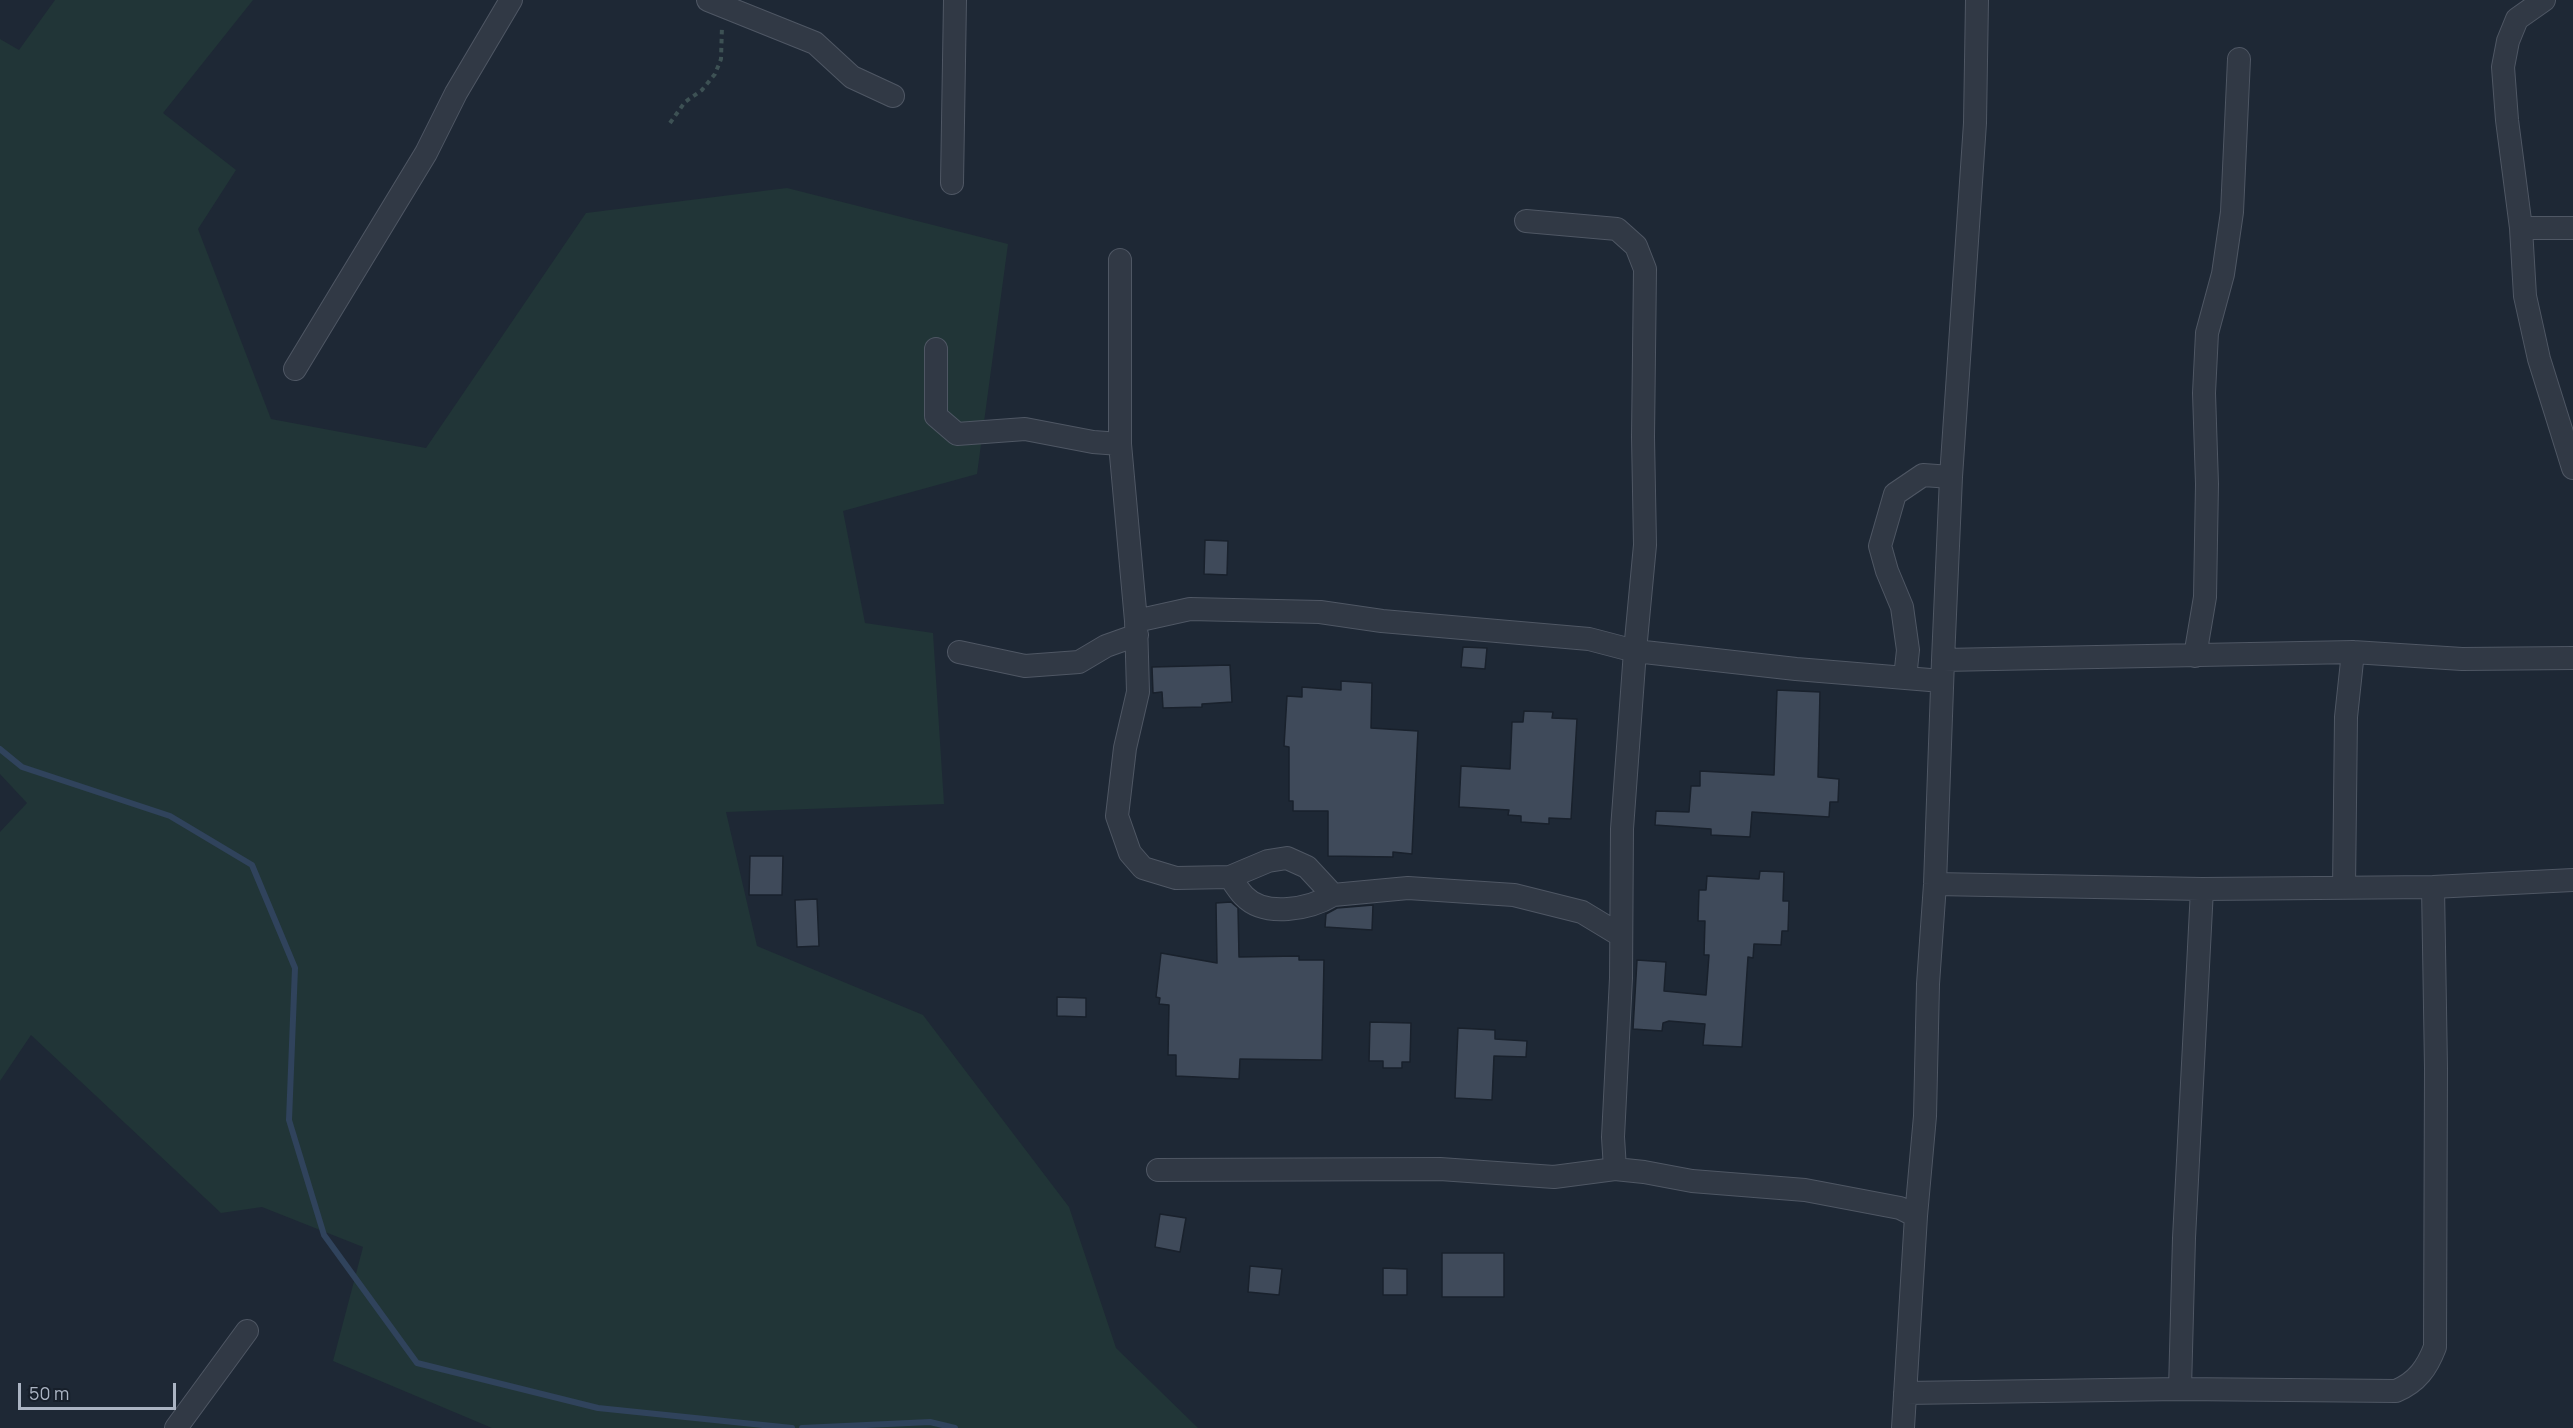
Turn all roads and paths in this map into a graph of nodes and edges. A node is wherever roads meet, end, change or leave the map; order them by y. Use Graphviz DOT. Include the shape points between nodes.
graph roads {
  1 [pos="511,0"];
  2 [pos="955,0"];
  3 [pos="1977,0"];
  4 [pos="2544,0"];
  5 [pos="714,2"];
  6 [pos="2239,59"];
  7 [pos="893,96"];
  8 [pos="670,123"];
  9 [pos="952,183"];
  10 [pos="1526,221"];
  11 [pos="2521,228"];
  12 [pos="2573,228"];
  13 [pos="1120,260"];
  14 [pos="936,349"];
  15 [pos="295,369"];
  16 [pos="1119,444"];
  17 [pos="2573,468"];
  18 [pos="1951,477"];
  19 [pos="1136,628"];
  20 [pos="1635,651"];
  21 [pos="959,652"];
  22 [pos="2353,652"];
  23 [pos="2195,656"];
  24 [pos="2573,658"];
  25 [pos="1942,671"];
  26 [pos="1905,678"];
  27 [pos="1230,877"];
  28 [pos="2573,880"];
  29 [pos="1935,884"];
  30 [pos="2433,887"];
  31 [pos="2344,888"];
  32 [pos="2202,889"];
  33 [pos="1333,896"];
  34 [pos="1622,903"];
  35 [pos="1582,912"];
  36 [pos="1620,935"];
  37 [pos="1615,1169"];
  38 [pos="1158,1170"];
  39 [pos="1916,1216"];
  40 [pos="247,1330"];
  41 [pos="2180,1389"];
  42 [pos="1905,1393"];
  43 [pos="176,1428"];
  44 [pos="1903,1428"];
  1 -- 15 [label="street" via="426,153"];
  2 -- 9 [label="street"];
  3 -- 18 [label="street" via="1974,123"];
  4 -- 11 [label="street" via="2517,20 2503,66"];
  5 -- 7 [label="street" via="815,43 852,77"];
  5 -- 8 [label="path" via="721,59 715,74 685,102"];
  6 -- 23 [label="street" via="2232,212 2223,274 2207,333 2205,597"];
  10 -- 20 [label="street" via="1617,229 1636,246 1645,269 1646,545"];
  11 -- 12 [label="street"];
  11 -- 17 [label="street" via="2525,296 2539,359"];
  13 -- 16 [label="street"];
  14 -- 16 [label="street" via="936,416 957,434 1025,429"];
  16 -- 19 [label="street"];
  18 -- 25 [label="street"];
  18 -- 26 [label="street" via="1923,475 1895,494 1880,546 1902,607 1908,650"];
  19 -- 20 [label="street" via="1190,609 1320,612 1589,639"];
  19 -- 21 [label="street" via="1079,662 1025,666"];
  19 -- 27 [label="street" via="1138,692 1125,748 1117,816 1130,853 1143,868 1176,878"];
  20 -- 26 [label="street"];
  20 -- 34 [label="street" via="1622,829"];
  22 -- 23 [label="street"];
  22 -- 24 [label="street" via="2462,659"];
  22 -- 31 [label="street" via="2346,717"];
  23 -- 25 [label="street"];
  25 -- 26 [label="street"];
  25 -- 29 [label="street"];
  27 -- 33 [label="street" via="1245,898 1268,908 1290,910"];
  27 -- 33 [label="street" via="1268,861 1287,858 1307,867"];
  28 -- 30 [label="street"];
  29 -- 32 [label="street"];
  29 -- 39 [label="street" via="1925,1116"];
  30 -- 31 [label="street"];
  30 -- 41 [label="street" via="2435,1347 2430,1361 2410,1386 2396,1391"];
  31 -- 32 [label="street"];
  32 -- 41 [label="street"];
  33 -- 35 [label="street" via="1408,888 1514,895"];
  34 -- 35 [label="street"];
  34 -- 36 [label="street"];
  35 -- 36 [label="street"];
  36 -- 37 [label="street"];
  37 -- 38 [label="street" via="1554,1177 1440,1170"];
  37 -- 39 [label="street" via="1692,1181 1805,1190 1900,1208"];
  39 -- 42 [label="street"];
  40 -- 43 [label="street"];
  41 -- 42 [label="street"];
  42 -- 44 [label="street"];
}
